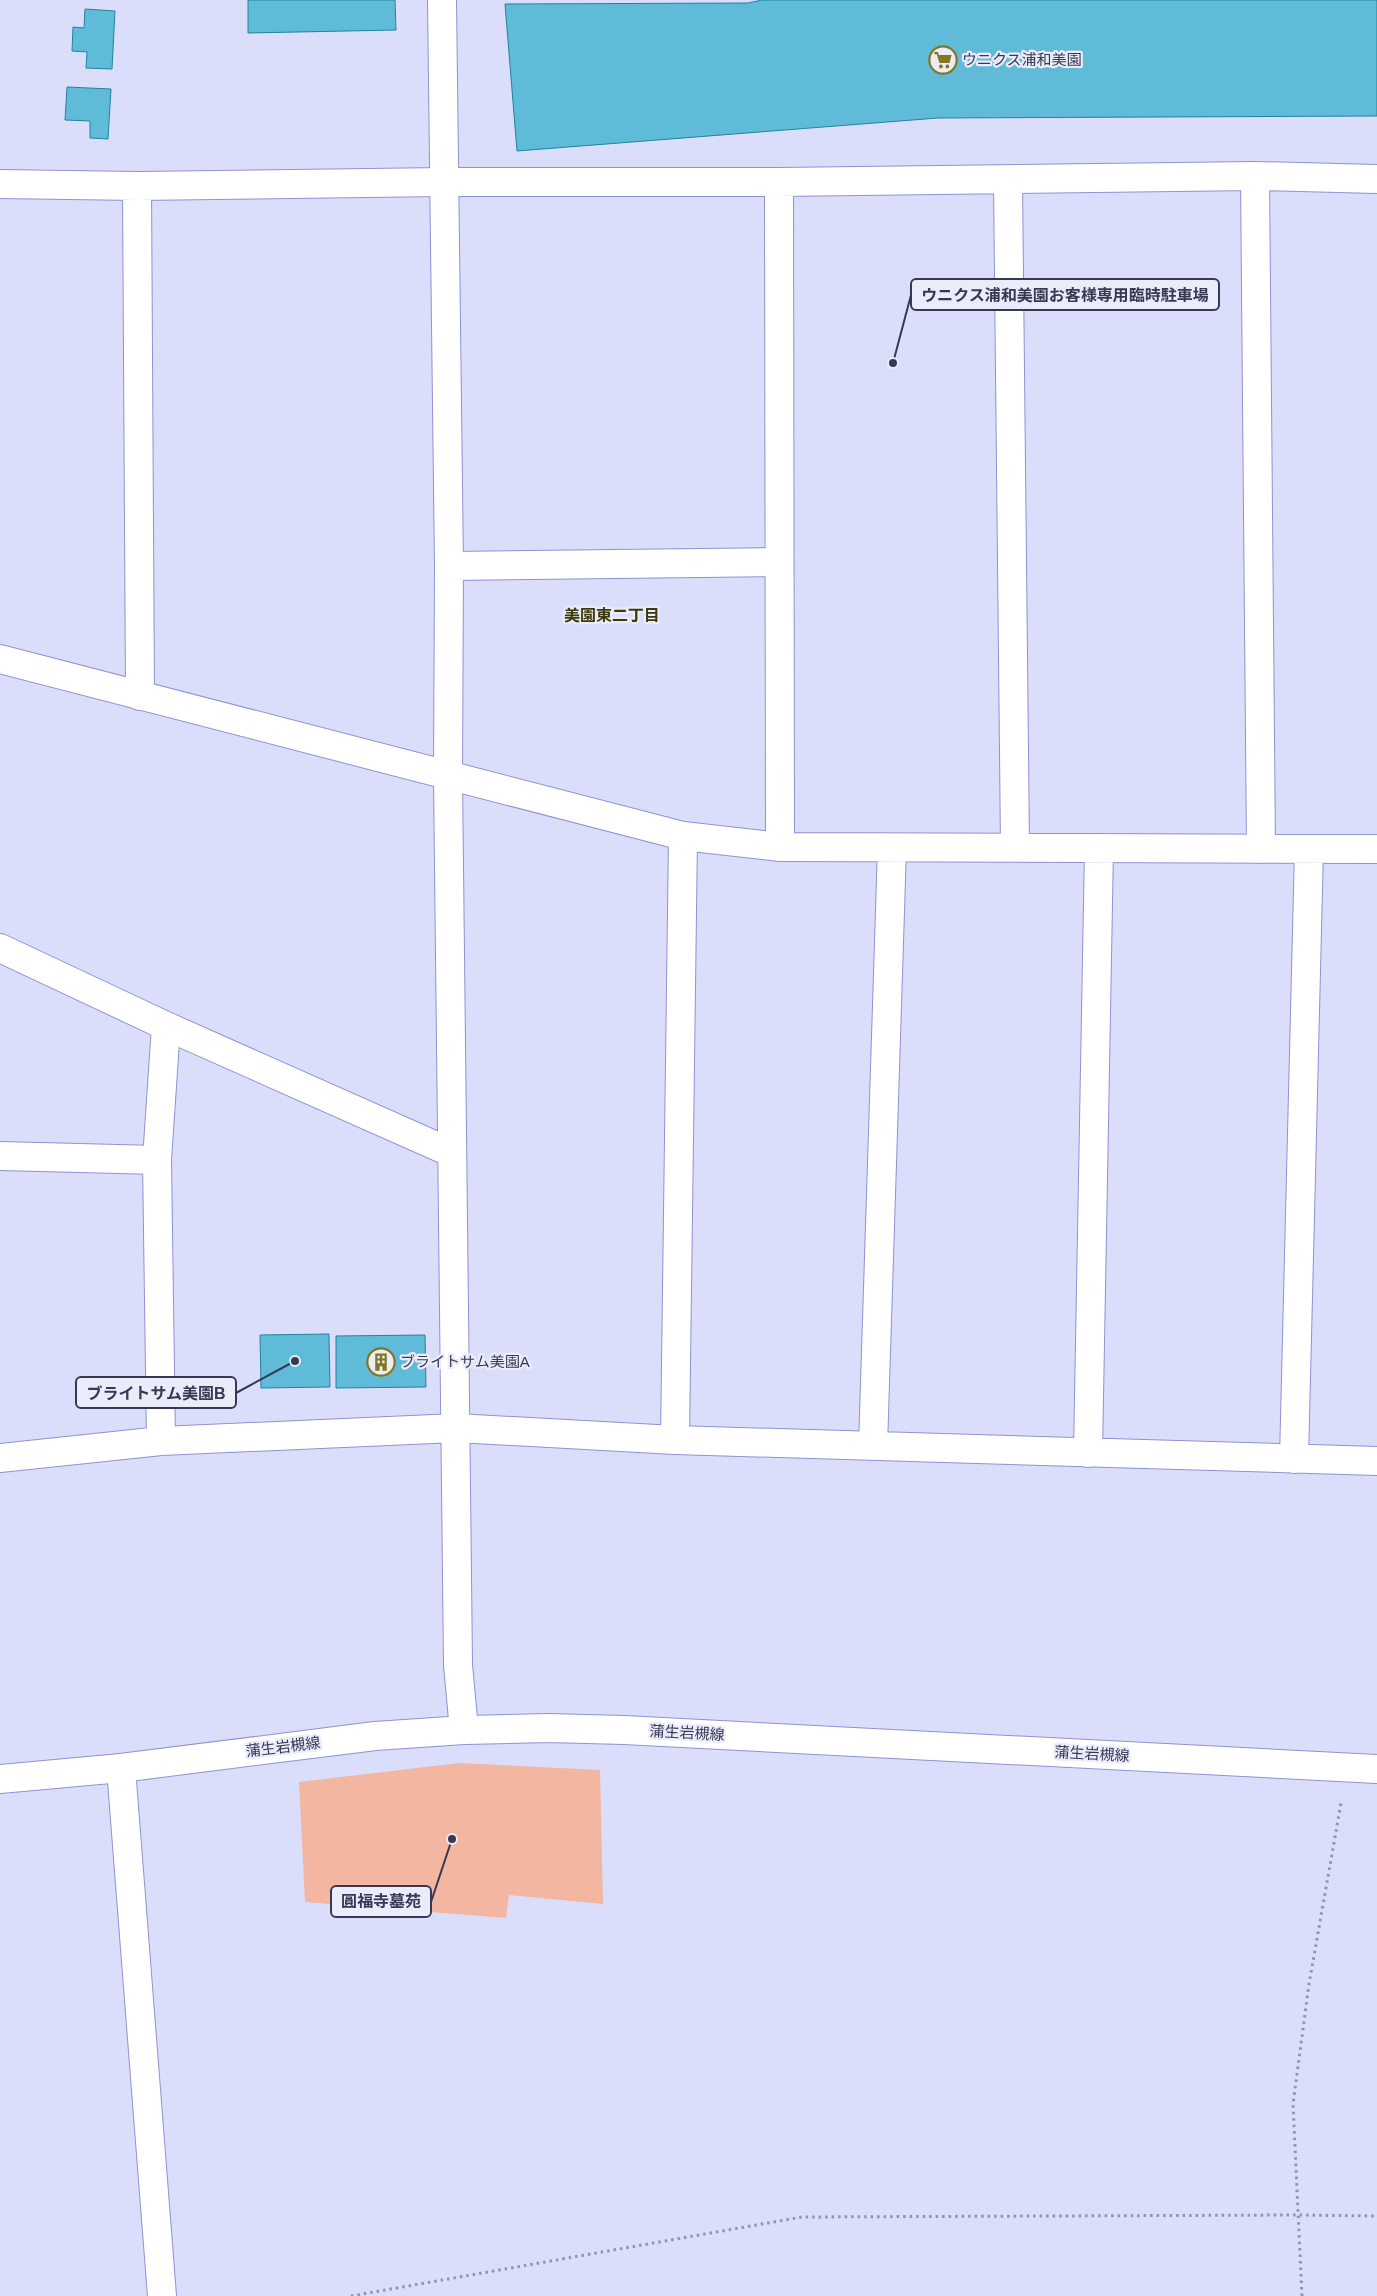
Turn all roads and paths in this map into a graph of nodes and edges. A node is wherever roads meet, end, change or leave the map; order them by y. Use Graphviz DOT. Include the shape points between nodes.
graph roads {
  1 [pos="442,0"];
  2 [pos="1255,176"];
  3 [pos="1377,179"];
  4 [pos="1008,180"];
  5 [pos="444,182"];
  6 [pos="779,182"];
  7 [pos="0,184"];
  8 [pos="137,186"];
  9 [pos="778,562"];
  10 [pos="450,566"];
  11 [pos="0,660"];
  12 [pos="140,696"];
  13 [pos="448,777"];
  14 [pos="684,836"];
  15 [pos="780,847"];
  16 [pos="1016,847"];
  17 [pos="892,848"];
  18 [pos="1099,848"];
  19 [pos="1261,849"];
  20 [pos="1309,849"];
  21 [pos="1377,850"];
  22 [pos="0,948"];
  23 [pos="166,1026"];
  24 [pos="452,1153"];
  25 [pos="0,1156"];
  26 [pos="158,1160"];
  27 [pos="456,1428"];
  28 [pos="675,1440"];
  29 [pos="161,1441"];
  30 [pos="873,1446"];
  31 [pos="1088,1452"];
  32 [pos="0,1458"];
  33 [pos="1294,1458"];
  34 [pos="1377,1461"];
  35 [pos="464,1730"];
  36 [pos="1346,1767"];
  37 [pos="121,1768"];
  38 [pos="1377,1769"];
  39 [pos="0,1780"];
  40 [pos="1298,2215"];
  41 [pos="1377,2216"];
  42 [pos="162,2296"];
  43 [pos="351,2296"];
  44 [pos="1302,2296"];
  1 -- 5 [label="street"];
  2 -- 3 [label="street"];
  2 -- 4 [label="street"];
  2 -- 19 [label="street"];
  4 -- 6 [label="street"];
  4 -- 16 [label="street"];
  5 -- 6 [label="street"];
  5 -- 8 [label="street"];
  5 -- 10 [label="street"];
  6 -- 9 [label="street"];
  7 -- 8 [label="street"];
  8 -- 12 [label="street"];
  9 -- 10 [label="street"];
  9 -- 15 [label="street"];
  10 -- 13 [label="street"];
  11 -- 12 [label="street"];
  12 -- 13 [label="street"];
  13 -- 14 [label="street"];
  13 -- 24 [label="street"];
  14 -- 15 [label="street"];
  14 -- 28 [label="street"];
  15 -- 17 [label="street"];
  16 -- 17 [label="street"];
  16 -- 18 [label="street"];
  17 -- 30 [label="street"];
  18 -- 19 [label="street"];
  18 -- 31 [label="street"];
  19 -- 20 [label="street"];
  20 -- 21 [label="street"];
  20 -- 33 [label="street"];
  22 -- 23 [label="street"];
  23 -- 24 [label="street"];
  23 -- 26 [label="street"];
  24 -- 27 [label="street"];
  25 -- 26 [label="street"];
  26 -- 29 [label="street"];
  27 -- 28 [label="street"];
  27 -- 29 [label="street"];
  27 -- 35 [label="street" via="458,1665"];
  28 -- 30 [label="street"];
  29 -- 32 [label="street"];
  30 -- 31 [label="street"];
  31 -- 33 [label="street"];
  33 -- 34 [label="street"];
  35 -- 36 [label="street, 蒲生岩槻線" via="624,1730"];
  35 -- 37 [label="street, 蒲生岩槻線" via="376,1736"];
  36 -- 38 [label="street, 蒲生岩槻線"];
  36 -- 40 [label="path" via="1309,1984 1293,2104"];
  37 -- 39 [label="street, 蒲生岩槻線"];
  37 -- 42 [label="street"];
  40 -- 41 [label="path"];
  40 -- 43 [label="path" via="802,2217"];
  40 -- 44 [label="path"];
}
